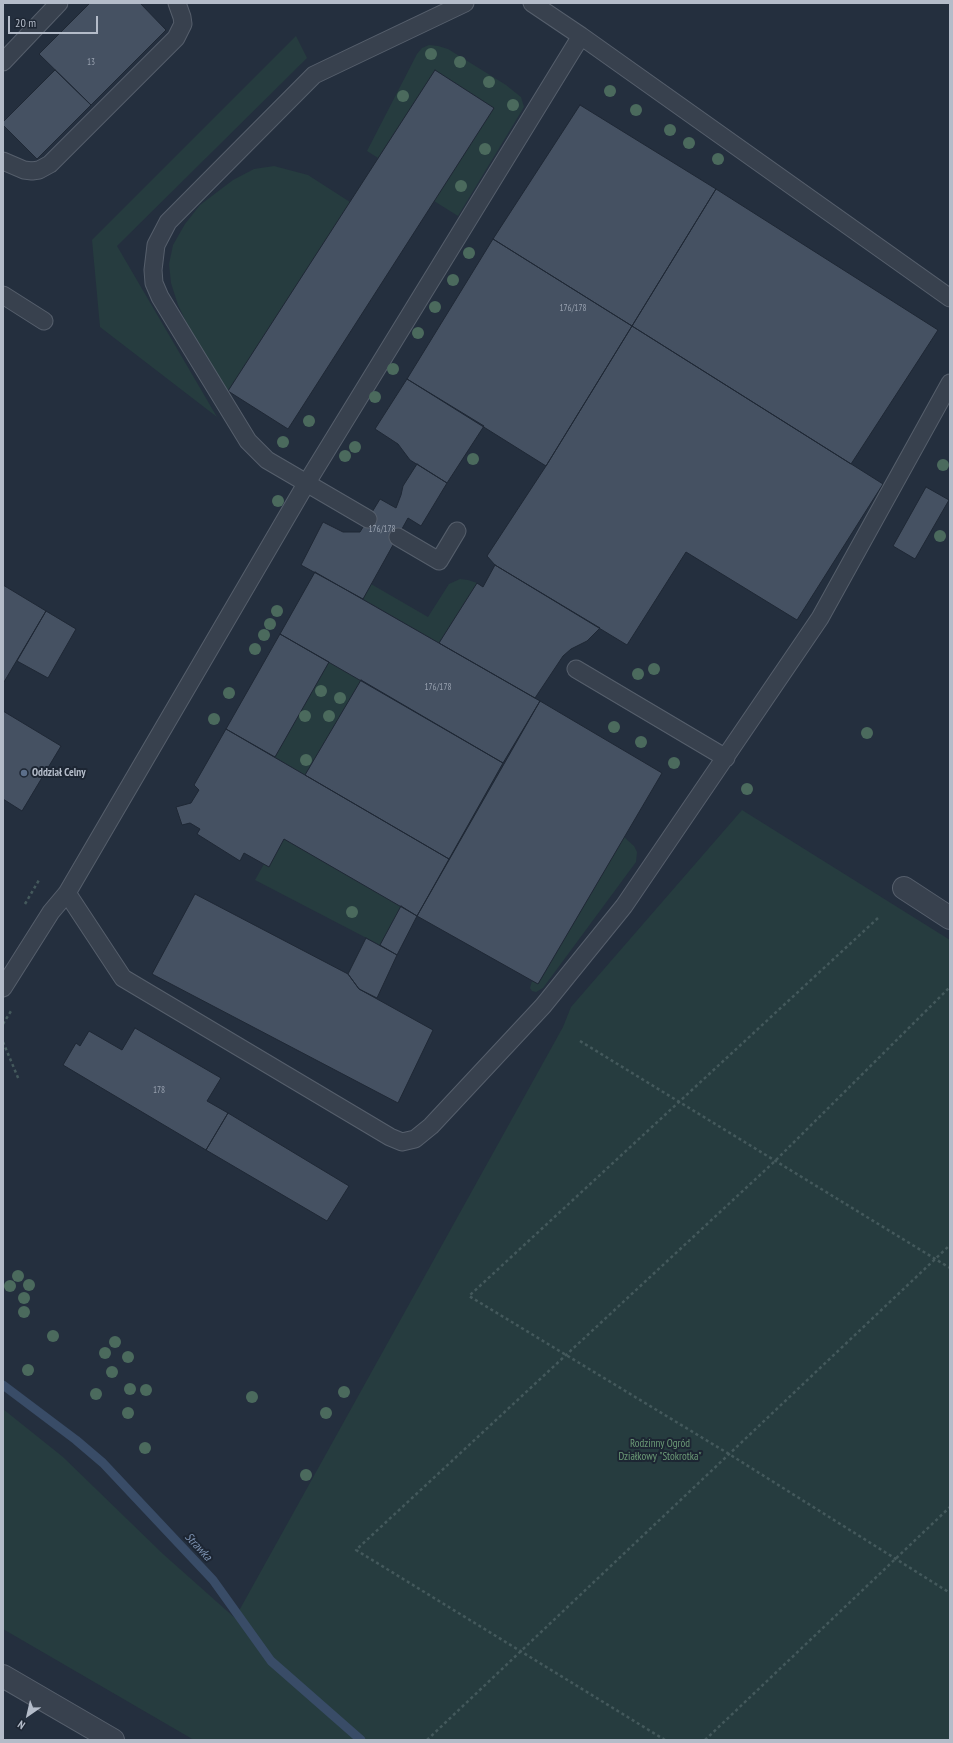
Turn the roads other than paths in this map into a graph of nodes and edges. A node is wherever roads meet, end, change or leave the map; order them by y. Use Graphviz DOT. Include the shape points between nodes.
graph roads {
  1 [pos="59,3"];
  2 [pos="177,3"];
  3 [pos="465,3"];
  4 [pos="532,3"];
  5 [pos="581,36"];
  6 [pos="3,62"];
  7 [pos="3,161"];
  8 [pos="3,296"];
  9 [pos="950,298"];
  10 [pos="44,320"];
  11 [pos="950,382"];
  12 [pos="306,484"];
  13 [pos="368,519"];
  14 [pos="457,531"];
  15 [pos="398,537"];
  16 [pos="576,669"];
  17 [pos="726,758"];
  18 [pos="904,888"];
  19 [pos="67,892"];
  20 [pos="950,918"];
  21 [pos="3,988"];
  22 [pos="3,1676"];
  23 [pos="114,1740"];
  1 -- 6 [label="lane"];
  2 -- 7 [label="lane" via="183,24 176,38 50,164 32,171"];
  3 -- 12 [label="lane" via="314,75 168,222 156,245 153,270 154,283 160,298 241,431 267,460"];
  4 -- 5 [label="lane"];
  5 -- 9 [label="lane"];
  5 -- 12 [label="lane"];
  8 -- 10 [label="lane"];
  11 -- 17 [label="lane" via="820,618"];
  12 -- 13 [label="lane"];
  12 -- 19 [label="lane"];
  14 -- 15 [label="lane" via="440,561"];
  16 -- 17 [label="lane"];
  17 -- 19 [label="lane" via="624,906 548,1001 431,1126 407,1142 390,1137 123,978"];
  18 -- 20 [label="street"];
  19 -- 21 [label="lane" via="51,912"];
  22 -- 23 [label="street"];
}
